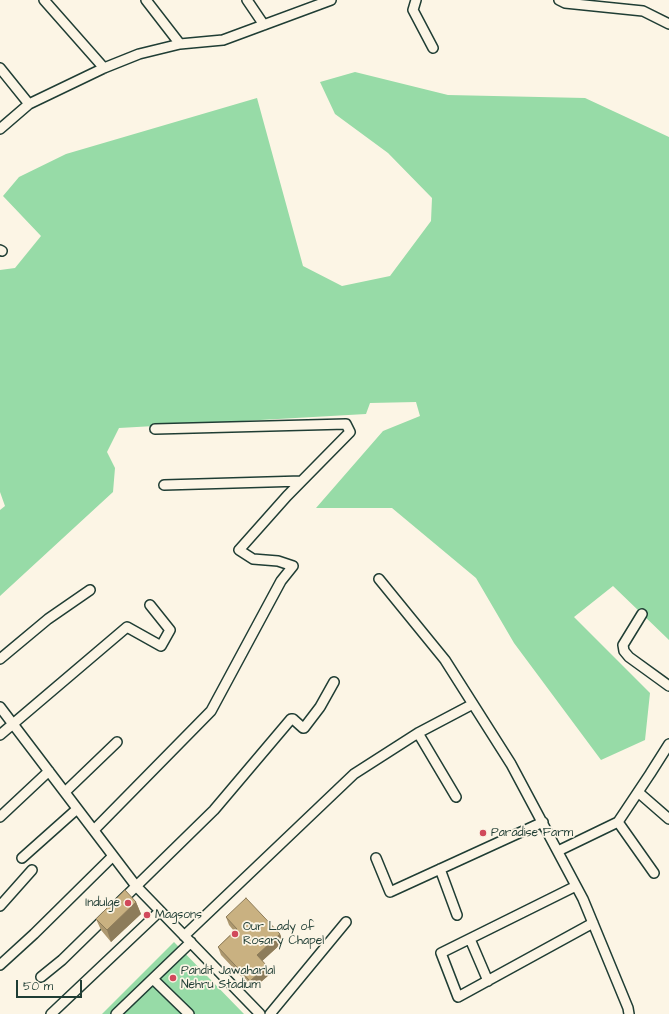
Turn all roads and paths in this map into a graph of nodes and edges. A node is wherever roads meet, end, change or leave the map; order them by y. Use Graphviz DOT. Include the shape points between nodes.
graph roads {
  1 [pos="44,0"];
  2 [pos="146,0"];
  3 [pos="247,0"];
  4 [pos="331,0"];
  5 [pos="416,0"];
  6 [pos="559,0"];
  7 [pos="669,24"];
  8 [pos="264,25"];
  9 [pos="180,44"];
  10 [pos="433,48"];
  11 [pos="0,68"];
  12 [pos="104,68"];
  13 [pos="29,104"];
  14 [pos="0,129"];
  15 [pos="155,429"];
  16 [pos="302,481"];
  17 [pos="164,485"];
  18 [pos="379,580"];
  19 [pos="90,590"];
  20 [pos="150,605"];
  21 [pos="642,614"];
  22 [pos="0,658"];
  23 [pos="334,682"];
  24 [pos="669,686"];
  25 [pos="473,704"];
  26 [pos="0,707"];
  27 [pos="13,724"];
  28 [pos="418,733"];
  29 [pos="0,735"];
  30 [pos="116,742"];
  31 [pos="669,744"];
  32 [pos="49,771"];
  33 [pos="65,792"];
  34 [pos="638,792"];
  35 [pos="456,797"];
  36 [pos="77,809"];
  37 [pos="0,817"];
  38 [pos="669,819"];
  39 [pos="543,822"];
  40 [pos="618,822"];
  41 [pos="94,830"];
  42 [pos="558,851"];
  43 [pos="113,856"];
  44 [pos="22,858"];
  45 [pos="376,858"];
  46 [pos="440,869"];
  47 [pos="32,870"];
  48 [pos="654,873"];
  49 [pos="136,886"];
  50 [pos="576,886"];
  51 [pos="0,906"];
  52 [pos="160,911"];
  53 [pos="457,915"];
  54 [pos="346,922"];
  55 [pos="593,923"];
  56 [pos="187,939"];
  57 [pos="470,939"];
  58 [pos="0,965"];
  59 [pos="41,977"];
  60 [pos="152,979"];
  61 [pos="488,981"];
  62 [pos="50,1014"];
  63 [pos="116,1014"];
  64 [pos="189,1014"];
  65 [pos="260,1014"];
  66 [pos="270,1014"];
  67 [pos="629,1014"];
  1 -- 12 [label="street"];
  2 -- 9 [label="street"];
  3 -- 8 [label="street"];
  4 -- 8 [label="street"];
  5 -- 10 [label="street" via="413,10"];
  6 -- 7 [label="street" via="565,3 643,11"];
  8 -- 9 [label="street" via="223,40"];
  9 -- 12 [label="street" via="139,54"];
  11 -- 13 [label="street"];
  12 -- 13 [label="street"];
  13 -- 14 [label="street"];
  15 -- 16 [label="street" via="346,424 350,432"];
  16 -- 17 [label="street"];
  16 -- 41 [label="street" via="239,550 253,559 278,561 293,566 281,580 211,711"];
  18 -- 25 [label="street" via="445,660"];
  19 -- 22 [label="street" via="48,619"];
  20 -- 27 [label="street" via="170,630 161,646 127,627"];
  21 -- 24 [label="street" via="623,644 624,651"];
  23 -- 49 [label="street" via="304,728 291,719 214,810"];
  25 -- 28 [label="street"];
  25 -- 39 [label="street" via="512,764"];
  26 -- 27 [label="street"];
  27 -- 29 [label="street"];
  27 -- 32 [label="street"];
  28 -- 35 [label="street"];
  28 -- 56 [label="street" via="354,774"];
  30 -- 33 [label="street"];
  31 -- 34 [label="street"];
  32 -- 33 [label="street"];
  32 -- 37 [label="street"];
  33 -- 36 [label="street"];
  34 -- 38 [label="street"];
  34 -- 40 [label="street"];
  36 -- 41 [label="street"];
  36 -- 44 [label="street"];
  39 -- 42 [label="street"];
  39 -- 46 [label="street"];
  40 -- 42 [label="street"];
  40 -- 48 [label="street"];
  41 -- 43 [label="street"];
  42 -- 50 [label="street"];
  43 -- 49 [label="street"];
  43 -- 58 [label="street"];
  45 -- 46 [label="street" via="390,892"];
  46 -- 53 [label="street"];
  47 -- 51 [label="street"];
  49 -- 52 [label="street"];
  49 -- 59 [label="street" via="62,960"];
  50 -- 55 [label="street"];
  50 -- 57 [label="street"];
  52 -- 56 [label="street"];
  52 -- 62 [label="street"];
  54 -- 66 [label="street"];
  55 -- 61 [label="street"];
  55 -- 67 [label="street"];
  56 -- 60 [label="street"];
  56 -- 65 [label="street"];
  57 -- 61 [label="street"];
  57 -- 61 [label="street" via="441,953 458,997"];
  60 -- 63 [label="street"];
  60 -- 64 [label="street"];
}
